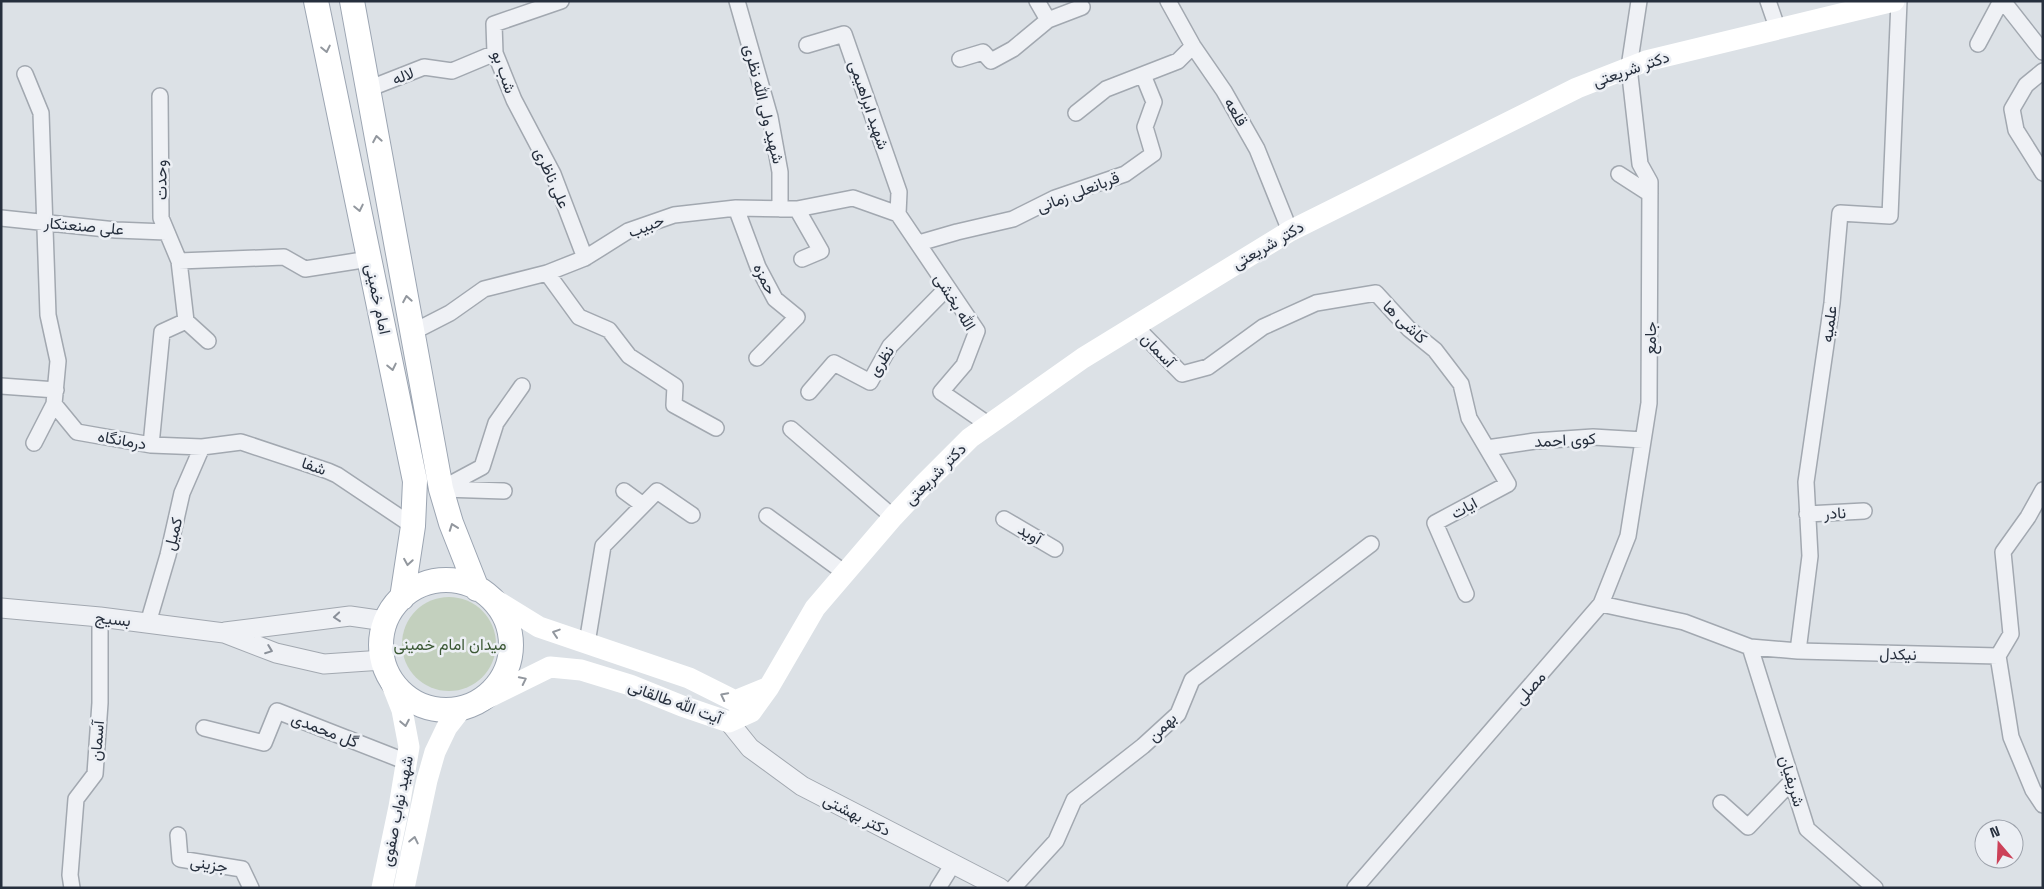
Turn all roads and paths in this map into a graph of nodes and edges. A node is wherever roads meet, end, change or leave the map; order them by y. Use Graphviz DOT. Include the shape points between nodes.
graph roads {
  1 [pos="316,1"];
  2 [pos="352,1"];
  3 [pos="561,1"];
  4 [pos="737,1"];
  5 [pos="1037,1"];
  6 [pos="1168,1"];
  7 [pos="1639,1"];
  8 [pos="1768,1"];
  9 [pos="1894,1"];
  10 [pos="1899,1"];
  11 [pos="2002,1"];
  12 [pos="1864,5"];
  13 [pos="1082,7"];
  14 [pos="1048,20"];
  15 [pos="1778,30"];
  16 [pos="1978,44"];
  17 [pos="806,45"];
  18 [pos="1193,46"];
  19 [pos="2043,52"];
  20 [pos="495,53"];
  21 [pos="960,59"];
  22 [pos="1629,67"];
  23 [pos="2043,71"];
  24 [pos="25,74"];
  25 [pos="1142,75"];
  26 [pos="368,89"];
  27 [pos="160,96"];
  28 [pos="514,100"];
  29 [pos="1076,113"];
  30 [pos="2043,173"];
  31 [pos="1619,174"];
  32 [pos="1650,194"];
  33 [pos="736,208"];
  34 [pos="780,209"];
  35 [pos="797,209"];
  36 [pos="898,214"];
  37 [pos="1,218"];
  38 [pos="44,223"];
  39 [pos="1290,231"];
  40 [pos="166,232"];
  41 [pos="918,243"];
  42 [pos="585,258"];
  43 [pos="370,259"];
  44 [pos="802,259"];
  45 [pos="179,261"];
  46 [pos="547,273"];
  47 [pos="947,288"];
  48 [pos="186,321"];
  49 [pos="1135,326"];
  50 [pos="413,332"];
  51 [pos="208,341"];
  52 [pos="757,358"];
  53 [pos="1182,374"];
  54 [pos="1,386"];
  55 [pos="522,386"];
  56 [pos="810,392"];
  57 [pos="55,397"];
  58 [pos="989,425"];
  59 [pos="716,428"];
  60 [pos="791,429"];
  61 [pos="1643,440"];
  62 [pos="34,443"];
  63 [pos="152,445"];
  64 [pos="202,447"];
  65 [pos="1487,448"];
  66 [pos="1508,484"];
  67 [pos="441,489"];
  68 [pos="2043,490"];
  69 [pos="504,491"];
  70 [pos="624,491"];
  71 [pos="643,505"];
  72 [pos="1864,511"];
  73 [pos="1807,514"];
  74 [pos="692,515"];
  75 [pos="767,516"];
  76 [pos="893,517"];
  77 [pos="1004,519"];
  78 [pos="413,526"];
  79 [pos="1371,544"];
  80 [pos="1055,549"];
  81 [pos="845,574"];
  82 [pos="482,592"];
  83 [pos="1466,594"];
  84 [pos="402,598"];
  85 [pos="1601,604"];
  86 [pos="1,608"];
  87 [pos="100,617"];
  88 [pos="385,621"];
  89 [pos="148,622"];
  90 [pos="224,633"];
  91 [pos="587,643"];
  92 [pos="1750,647"];
  93 [pos="1798,651"];
  94 [pos="1998,656"];
  95 [pos="386,668"];
  96 [pos="769,687"];
  97 [pos="470,706"];
  98 [pos="729,722"];
  99 [pos="204,728"];
  100 [pos="407,762"];
  101 [pos="1792,781"];
  102 [pos="1721,803"];
  103 [pos="2043,805"];
  104 [pos="178,835"];
  105 [pos="953,864"];
  106 [pos="72,888"];
  107 [pos="250,888"];
  108 [pos="382,888"];
  109 [pos="404,888"];
  110 [pos="938,888"];
  111 [pos="1000,888"];
  112 [pos="1014,888"];
  113 [pos="1355,888"];
  114 [pos="1875,888"];
  1 -- 43 [label="main road, امام خمینی, one-way"];
  2 -- 26 [label="main road, امام خمینی"];
  3 -- 20 [label="street, شب بو" via="494,24"];
  4 -- 34 [label="street, شهید ولی الله نظری" via="770,117 780,172"];
  5 -- 14 [label="street"];
  6 -- 18 [label="street, قلعه"];
  7 -- 22 [label="street, جامع"];
  8 -- 15 [label="street"];
  9 -- 12 [label="main road, دکتر شریعتی"];
  10 -- 73 [label="street, علمیه" via="1890,216 1840,213 1832,303 1806,482"];
  11 -- 16 [label="street"];
  11 -- 19 [label="street"];
  12 -- 15 [label="main road, دکتر شریعتی"];
  13 -- 14 [label="street"];
  14 -- 21 [label="street" via="1013,49 991,61 983,52"];
  15 -- 22 [label="main road, دکتر شریعتی"];
  17 -- 36 [label="street, شهید ابراهیمی" via="844,34 899,192"];
  18 -- 25 [label="street" via="1178,61"];
  18 -- 39 [label="street, قلعه" via="1257,149"];
  20 -- 26 [label="street, لاله" via="452,71 424,67"];
  20 -- 28 [label="street, شب بو"];
  22 -- 32 [label="street, جامع" via="1640,164 1650,182"];
  22 -- 39 [label="main road, دکتر شریعتی" via="1577,88"];
  23 -- 30 [label="street" via="2026,85 2012,109 2016,130"];
  24 -- 38 [label="street" via="41,113"];
  25 -- 29 [label="street" via="1106,89"];
  25 -- 41 [label="street, قربانعلی زمانی" via="1154,102 1145,127 1153,154 1125,174 1056,198 1013,219"];
  50 -- 26 [label="main road, امام خمینی, one-way"];
  27 -- 40 [label="street, وحدت" via="161,218"];
  28 -- 42 [label="street, علی ناظری" via="553,174"];
  31 -- 32 [label="street"];
  32 -- 61 [label="street, جامع" via="1650,403"];
  33 -- 34 [label="street, حبیب"];
  33 -- 42 [label="street, حبیب" via="674,215 628,231"];
  33 -- 52 [label="street, حمزه" via="774,299 797,317"];
  34 -- 35 [label="street, حبیب"];
  35 -- 36 [label="street, حبیب" via="853,198"];
  35 -- 44 [label="street" via="821,251"];
  36 -- 41 [label="street, الله بخشی"];
  37 -- 38 [label="street, علی صنعتکار"];
  38 -- 40 [label="street, علی صنعتکار"];
  38 -- 57 [label="street" via="48,315 58,361"];
  39 -- 49 [label="main road, دکتر شریعتی"];
  40 -- 45 [label="street, وحدت"];
  41 -- 47 [label="street, الله بخشی"];
  42 -- 46 [label="street, حبیب"];
  43 -- 45 [label="street" via="304,269 284,257"];
  43 -- 78 [label="main road, امام خمینی, one-way" via="415,481"];
  45 -- 48 [label="street"];
  46 -- 50 [label="street, حبیب" via="484,289 450,313"];
  46 -- 59 [label="street" via="579,317 609,330 628,356 675,386 674,405"];
  47 -- 56 [label="street, نظری" via="890,346 870,382 834,363"];
  47 -- 58 [label="street, الله بخشی" via="977,331 964,365 941,392"];
  48 -- 51 [label="street"];
  48 -- 63 [label="street" via="162,332"];
  49 -- 53 [label="street, آسمان"];
  49 -- 58 [label="main road, دکتر شریعتی" via="1083,358"];
  50 -- 67 [label="main road, امام خمینی"];
  53 -- 65 [label="street, کاشی ها" via="1208,367 1262,327 1316,303 1376,293 1409,329 1435,350 1461,384 1469,418"];
  54 -- 57 [label="street"];
  55 -- 67 [label="street" via="496,423 482,467"];
  57 -- 62 [label="street"];
  57 -- 63 [label="street, درمانگاه" via="77,432"];
  58 -- 76 [label="main road, دکتر شریعتی" via="970,438"];
  60 -- 76 [label="street"];
  61 -- 65 [label="street, کوی احمد" via="1593,437"];
  61 -- 85 [label="street, جامع" via="1628,536"];
  63 -- 64 [label="street, درمانگاه"];
  64 -- 78 [label="street, شفا" via="241,442 337,474"];
  64 -- 89 [label="street, کمیل" via="182,493 168,556"];
  65 -- 66 [label="street, کاشی ها"];
  66 -- 83 [label="street, ایات" via="1435,523"];
  67 -- 69 [label="street"];
  82 -- 67 [label="main road, امام خمینی, one-way" via="451,523"];
  68 -- 94 [label="street" via="2002,552 2011,634"];
  70 -- 71 [label="street"];
  71 -- 74 [label="street" via="658,491"];
  71 -- 91 [label="street" via="603,546"];
  72 -- 73 [label="street, نادر"];
  73 -- 93 [label="street, علمیه" via="1810,556"];
  75 -- 81 [label="street"];
  76 -- 81 [label="main road, دکتر شریعتی"];
  77 -- 80 [label="street, آوید"];
  78 -- 84 [label="main road, امام خمینی, one-way"];
  79 -- 112 [label="street, بهمن" via="1192,680 1178,714 1074,800 1056,841"];
  81 -- 96 [label="main road, دکتر شریعتی" via="815,608"];
  82 -- 84 [label="main road" via="470,584 450,580 430,582"];
  91 -- 82 [label="main road, آیت الله طالقانی, one-way" via="539,627"];
  82 -- 97 [label="main road" via="502,610 510,629 512,650 507,671 496,688"];
  84 -- 88 [label="main road"];
  85 -- 92 [label="street" via="1684,622"];
  85 -- 113 [label="street, مصلی"];
  86 -- 87 [label="street, بسیج"];
  87 -- 89 [label="street, بسیج"];
  87 -- 106 [label="street, آسمان" via="100,703 95,774 76,799 70,875"];
  88 -- 90 [label="street, بسیج, one-way" via="350,616"];
  88 -- 95 [label="main road" via="381,640"];
  89 -- 90 [label="street, بسیج"];
  90 -- 95 [label="street, بسیج, one-way" via="276,653 324,664"];
  96 -- 91 [label="main road, آیت الله طالقانی, one-way" via="735,701 690,678"];
  92 -- 93 [label="street"];
  92 -- 101 [label="street, شریفیان"];
  93 -- 94 [label="street, نیکدل"];
  94 -- 103 [label="street" via="2011,738 2033,790"];
  95 -- 97 [label="main road" via="402,694 420,705 441,711"];
  95 -- 100 [label="main road, شهید نواب صفوی, one-way" via="402,710 410,747"];
  96 -- 98 [label="main road, آیت الله طالقانی" via="751,712"];
  97 -- 98 [label="main road, آیت الله طالقانی, one-way" via="550,667 581,670 630,685"];
  109 -- 97 [label="main road, شهید نواب صفوی, one-way" via="435,752 447,727"];
  98 -- 105 [label="street, دکتر بهشتی" via="750,748 802,786"];
  99 -- 100 [label="street, گل محمدی" via="264,743 277,711"];
  100 -- 108 [label="main road, شهید نواب صفوی"];
  101 -- 102 [label="street" via="1748,827"];
  101 -- 114 [label="street, شریفیان" via="1807,829"];
  104 -- 107 [label="street, جزینی" via="180,859 242,869"];
  105 -- 110 [label="street"];
  105 -- 111 [label="street, دکتر بهشتی"];
}
